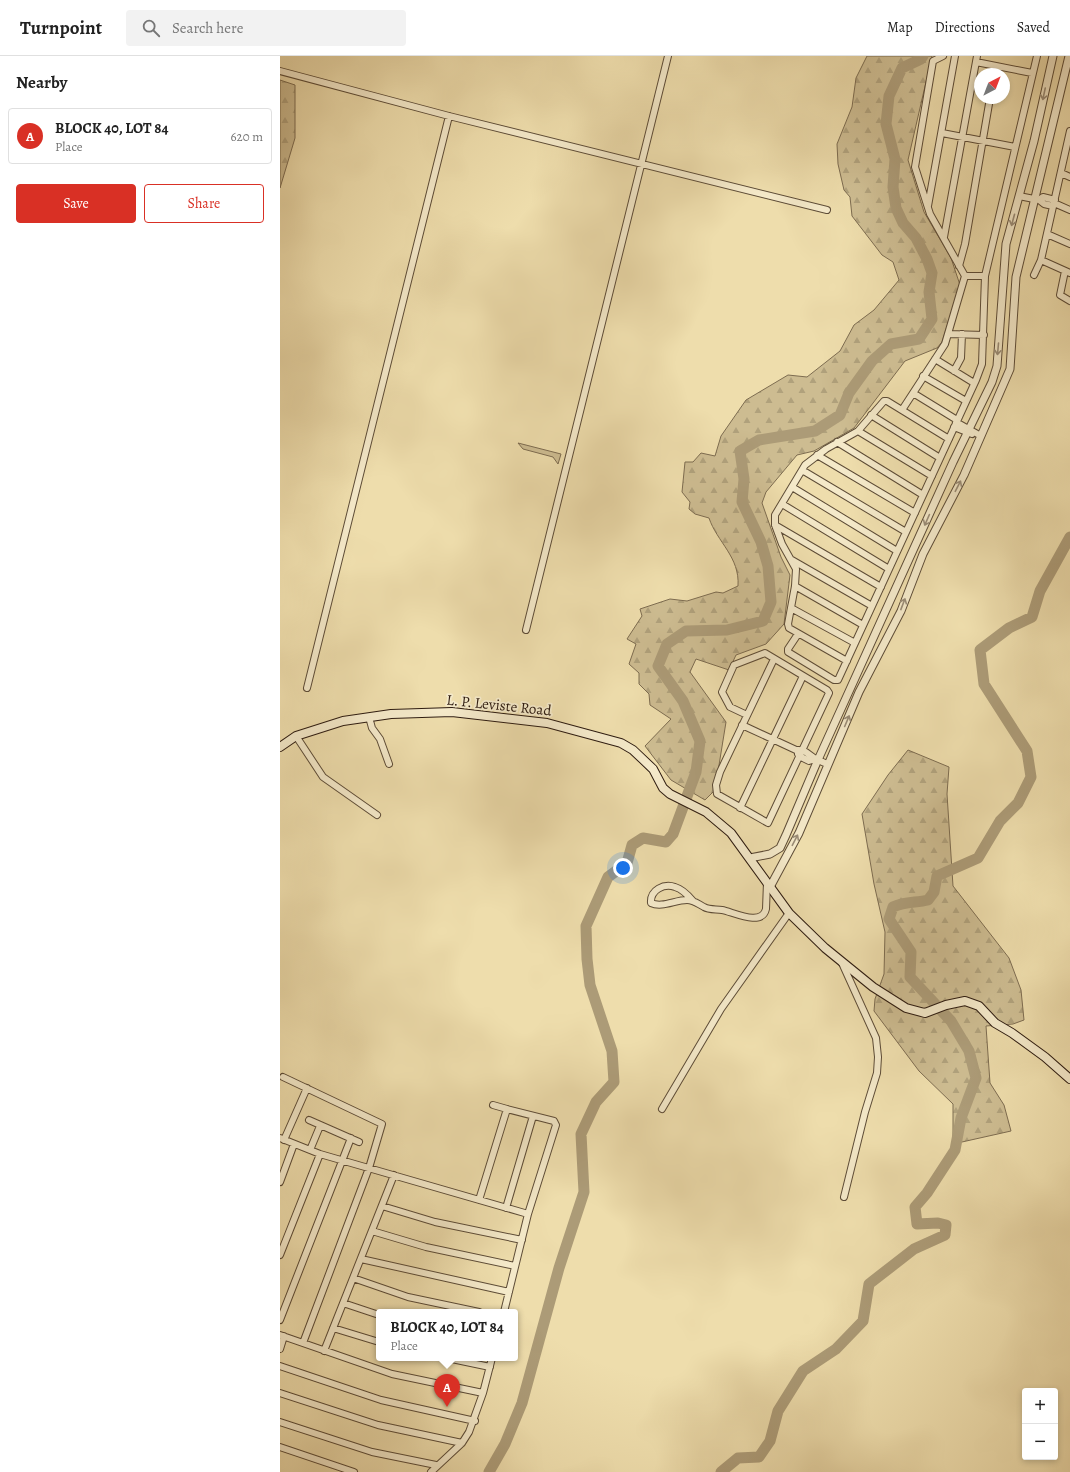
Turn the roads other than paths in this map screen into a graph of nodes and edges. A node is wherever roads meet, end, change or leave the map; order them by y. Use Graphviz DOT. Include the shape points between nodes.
graph roads {
  1 [pos="668,56"];
  2 [pos="943,56"];
  3 [pos="956,56"];
  4 [pos="1036,56"];
  5 [pos="1053,56"];
  6 [pos="1069,56"];
  7 [pos="976,59"];
  8 [pos="995,66"];
  9 [pos="280,71"];
  10 [pos="1032,73"];
  11 [pos="989,104"];
  12 [pos="449,116"];
  13 [pos="1070,132"];
  14 [pos="942,133"];
  15 [pos="962,137"];
  16 [pos="983,141"];
  17 [pos="1015,147"];
  18 [pos="641,164"];
  19 [pos="1061,172"];
  20 [pos="1070,177"];
  21 [pos="1019,196"];
  22 [pos="1036,199"];
  23 [pos="1054,203"];
  24 [pos="928,206"];
  25 [pos="827,210"];
  26 [pos="1070,210"];
  27 [pos="1047,234"];
  28 [pos="944,238"];
  29 [pos="1070,244"];
  30 [pos="1041,260"];
  31 [pos="959,266"];
  32 [pos="1068,272"];
  33 [pos="1034,275"];
  34 [pos="965,276"];
  35 [pos="986,276"];
  36 [pos="1070,301"];
  37 [pos="948,334"];
  38 [pos="962,334"];
  39 [pos="984,335"];
  40 [pos="935,359"];
  41 [pos="954,371"];
  42 [pos="923,376"];
  43 [pos="974,383"];
  44 [pos="913,393"];
  45 [pos="966,401"];
  46 [pos="902,410"];
  47 [pos="871,414"];
  48 [pos="956,423"];
  49 [pos="968,430"];
  50 [pos="858,431"];
  51 [pos="981,436"];
  52 [pos="949,439"];
  53 [pos="837,442"];
  54 [pos="817,455"];
  55 [pos="940,458"];
  56 [pos="802,470"];
  57 [pos="932,476"];
  58 [pos="792,487"];
  59 [pos="923,495"];
  60 [pos="782,504"];
  61 [pos="915,513"];
  62 [pos="776,525"];
  63 [pos="906,532"];
  64 [pos="898,551"];
  65 [pos="790,560"];
  66 [pos="889,569"];
  67 [pos="795,586"];
  68 [pos="881,587"];
  69 [pos="872,606"];
  70 [pos="791,608"];
  71 [pos="863,625"];
  72 [pos="526,630"];
  73 [pos="798,634"];
  74 [pos="855,643"];
  75 [pos="774,659"];
  76 [pos="847,661"];
  77 [pos="803,676"];
  78 [pos="307,688"];
  79 [pos="747,715"];
  80 [pos="369,717"];
  81 [pos="742,725"];
  82 [pos="296,736"];
  83 [pos="773,740"];
  84 [pos="280,747"];
  85 [pos="799,752"];
  86 [pos="817,760"];
  87 [pos="390,764"];
  88 [pos="828,764"];
  89 [pos="740,808"];
  90 [pos="377,815"];
  91 [pos="780,848"];
  92 [pos="788,853"];
  93 [pos="750,858"];
  94 [pos="768,884"];
  95 [pos="693,901"];
  96 [pos="789,913"];
  97 [pos="841,961"];
  98 [pos="283,1077"];
  99 [pos="1070,1079"];
  100 [pos="307,1088"];
  101 [pos="493,1105"];
  102 [pos="507,1109"];
  103 [pos="662,1109"];
  104 [pos="533,1116"];
  105 [pos="310,1120"];
  106 [pos="320,1126"];
  107 [pos="351,1138"];
  108 [pos="282,1139"];
  109 [pos="359,1142"];
  110 [pos="294,1144"];
  111 [pos="310,1150"];
  112 [pos="320,1154"];
  113 [pos="343,1160"];
  114 [pos="369,1168"];
  115 [pos="394,1175"];
  116 [pos="280,1182"];
  117 [pos="844,1197"];
  118 [pos="479,1200"];
  119 [pos="382,1206"];
  120 [pos="506,1208"];
  121 [pos="528,1214"];
  122 [pos="372,1231"];
  123 [pos="522,1240"];
  124 [pos="280,1255"];
  125 [pos="361,1259"];
  126 [pos="515,1266"];
  127 [pos="353,1278"];
  128 [pos="509,1292"];
  129 [pos="343,1303"];
  130 [pos="465,1309"];
  131 [pos="505,1309"];
  132 [pos="376,1314"];
  133 [pos="280,1320"];
  134 [pos="333,1328"];
  135 [pos="282,1335"];
  136 [pos="376,1341"];
  137 [pos="303,1343"];
  138 [pos="280,1349"];
  139 [pos="324,1351"];
  140 [pos="461,1361"];
  141 [pos="491,1361"];
  142 [pos="280,1366"];
  143 [pos="490,1367"];
  144 [pos="280,1393"];
  145 [pos="483,1393"];
  146 [pos="475,1421"];
  147 [pos="280,1422"];
  148 [pos="462,1443"];
  149 [pos="281,1447"];
  150 [pos="280,1454"];
  151 [pos="436,1465"];
  152 [pos="354,1472"];
  153 [pos="431,1472"];
  1 -- 18 [label="street"];
  2 -- 24 [label="street" via="933,61 915,167"];
  3 -- 14 [label="street"];
  4 -- 10 [label="street"];
  5 -- 21 [label="street, one-way"];
  6 -- 22 [label="street"];
  7 -- 8 [label="street"];
  7 -- 15 [label="street"];
  8 -- 10 [label="street"];
  9 -- 12 [label="street"];
  10 -- 17 [label="street"];
  11 -- 16 [label="street"];
  12 -- 18 [label="street"];
  12 -- 78 [label="street"];
  13 -- 19 [label="street"];
  14 -- 15 [label="street"];
  14 -- 24 [label="street"];
  15 -- 16 [label="street"];
  15 -- 28 [label="street"];
  16 -- 17 [label="street"];
  16 -- 31 [label="street"];
  17 -- 35 [label="street"];
  18 -- 25 [label="street"];
  18 -- 72 [label="street"];
  19 -- 20 [label="street"];
  19 -- 23 [label="street"];
  21 -- 22 [label="street"];
  21 -- 49 [label="street, one-way" via="1006,244 997,366 992,382"];
  22 -- 23 [label="street" via="1043,197"];
  22 -- 51 [label="street" via="1016,277 1010,369"];
  23 -- 26 [label="street"];
  23 -- 27 [label="street"];
  24 -- 28 [label="street"];
  27 -- 29 [label="street"];
  27 -- 30 [label="street"];
  28 -- 31 [label="street"];
  30 -- 32 [label="street"];
  30 -- 33 [label="street"];
  31 -- 34 [label="street"];
  32 -- 36 [label="street" via="1060,295"];
  34 -- 35 [label="street"];
  34 -- 37 [label="street"];
  35 -- 39 [label="street"];
  37 -- 38 [label="street"];
  37 -- 40 [label="street"];
  38 -- 39 [label="street"];
  38 -- 41 [label="street" via="961,358"];
  39 -- 43 [label="street" via="982,364"];
  40 -- 41 [label="street"];
  40 -- 42 [label="street"];
  41 -- 43 [label="street"];
  42 -- 44 [label="street"];
  42 -- 45 [label="street"];
  43 -- 45 [label="street"];
  44 -- 46 [label="street"];
  44 -- 48 [label="street"];
  45 -- 48 [label="street"];
  46 -- 47 [label="street" via="886,400"];
  46 -- 52 [label="street"];
  47 -- 50 [label="street"];
  47 -- 55 [label="street"];
  48 -- 49 [label="street"];
  48 -- 52 [label="street"];
  49 -- 51 [label="street"];
  49 -- 86 [label="street, one-way"];
  50 -- 53 [label="street"];
  50 -- 57 [label="street"];
  88 -- 51 [label="street, one-way" via="860,692 901,611 923,554"];
  52 -- 55 [label="street"];
  53 -- 54 [label="street"];
  53 -- 59 [label="street"];
  54 -- 56 [label="street"];
  54 -- 61 [label="street"];
  55 -- 57 [label="street"];
  56 -- 58 [label="street"];
  56 -- 63 [label="street"];
  57 -- 59 [label="street"];
  58 -- 60 [label="street"];
  58 -- 64 [label="street"];
  59 -- 61 [label="street"];
  60 -- 62 [label="street" via="775,515"];
  60 -- 66 [label="street"];
  61 -- 63 [label="street"];
  62 -- 65 [label="street"];
  62 -- 68 [label="street"];
  63 -- 64 [label="street"];
  64 -- 66 [label="street"];
  65 -- 67 [label="street" via="796,570"];
  65 -- 69 [label="street"];
  66 -- 68 [label="street"];
  67 -- 70 [label="street"];
  67 -- 71 [label="street"];
  68 -- 69 [label="street"];
  69 -- 71 [label="street"];
  70 -- 73 [label="street" via="788,626"];
  70 -- 74 [label="street"];
  71 -- 74 [label="street"];
  73 -- 76 [label="street"];
  73 -- 76 [label="street" via="788,652 834,680 839,679"];
  74 -- 76 [label="street"];
  75 -- 77 [label="street"];
  75 -- 79 [label="street"];
  75 -- 79 [label="street" via="765,653 734,665 722,692 730,707"];
  77 -- 83 [label="street"];
  77 -- 85 [label="street" via="829,693"];
  79 -- 81 [label="street"];
  80 -- 82 [label="main road, L. P. Leviste Road" via="343,721"];
  80 -- 87 [label="street"];
  80 -- 93 [label="main road, L. P. Leviste Road" via="452,712 547,724 611,738 640,756 653,769 670,794 694,805 722,824"];
  81 -- 83 [label="street"];
  81 -- 89 [label="street" via="716,785 717,794"];
  82 -- 84 [label="main road, L. P. Leviste Road"];
  82 -- 90 [label="street" via="323,776"];
  83 -- 85 [label="street"];
  83 -- 89 [label="street"];
  85 -- 86 [label="street" via="810,753"];
  85 -- 89 [label="street" via="769,822"];
  86 -- 88 [label="street"];
  86 -- 91 [label="street"];
  92 -- 88 [label="street, one-way"];
  91 -- 92 [label="street"];
  91 -- 93 [label="street" via="770,854"];
  92 -- 94 [label="street"];
  93 -- 94 [label="main road, L. P. Leviste Road"];
  94 -- 95 [label="street" via="766,909 759,917 752,918 708,908"];
  94 -- 96 [label="main road, L. P. Leviste Road"];
  95 -- 95 [label="street" via="682,890 669,886 654,891 650,900 652,904"];
  96 -- 97 [label="main road, L. P. Leviste Road"];
  96 -- 103 [label="street" via="722,1009"];
  97 -- 99 [label="main road, L. P. Leviste Road" via="906,1008 925,1013 946,1004 965,1000 979,1006 995,1023 1034,1049"];
  97 -- 117 [label="street" via="876,1038 878,1057 877,1073"];
  98 -- 100 [label="street"];
  100 -- 108 [label="street"];
  100 -- 114 [label="street" via="381,1123"];
  101 -- 102 [label="street"];
  102 -- 104 [label="street"];
  102 -- 118 [label="street"];
  104 -- 120 [label="street"];
  104 -- 121 [label="street" via="554,1121 556,1125"];
  105 -- 106 [label="street"];
  106 -- 107 [label="street"];
  106 -- 111 [label="street"];
  107 -- 109 [label="street"];
  107 -- 113 [label="street"];
  108 -- 110 [label="street"];
  110 -- 111 [label="street"];
  110 -- 116 [label="street"];
  111 -- 112 [label="street"];
  112 -- 113 [label="street"];
  112 -- 124 [label="street"];
  113 -- 114 [label="street"];
  113 -- 133 [label="street"];
  114 -- 115 [label="street"];
  114 -- 137 [label="street"];
  115 -- 118 [label="street"];
  115 -- 119 [label="street"];
  118 -- 120 [label="street"];
  119 -- 122 [label="street"];
  119 -- 123 [label="street" via="435,1222"];
  120 -- 121 [label="street"];
  121 -- 123 [label="street"];
  122 -- 125 [label="street"];
  122 -- 126 [label="street" via="426,1247"];
  123 -- 126 [label="street"];
  125 -- 127 [label="street"];
  125 -- 128 [label="street"];
  126 -- 128 [label="street"];
  127 -- 129 [label="street"];
  127 -- 130 [label="street" via="408,1297"];
  128 -- 131 [label="street"];
  129 -- 132 [label="street"];
  129 -- 134 [label="street"];
  134 -- 136 [label="street"];
  134 -- 139 [label="street"];
  135 -- 137 [label="street"];
  135 -- 138 [label="street"];
  137 -- 139 [label="street"];
  139 -- 145 [label="street" via="392,1374"];
  140 -- 143 [label="street"];
  141 -- 143 [label="street"];
  142 -- 146 [label="street" via="381,1400"];
  143 -- 145 [label="street"];
  144 -- 148 [label="street" via="378,1425"];
  145 -- 146 [label="street"];
  146 -- 148 [label="street"];
  147 -- 151 [label="street" via="372,1452"];
  148 -- 151 [label="street"];
  149 -- 150 [label="street"];
  149 -- 152 [label="street"];
  151 -- 153 [label="street"];
}
